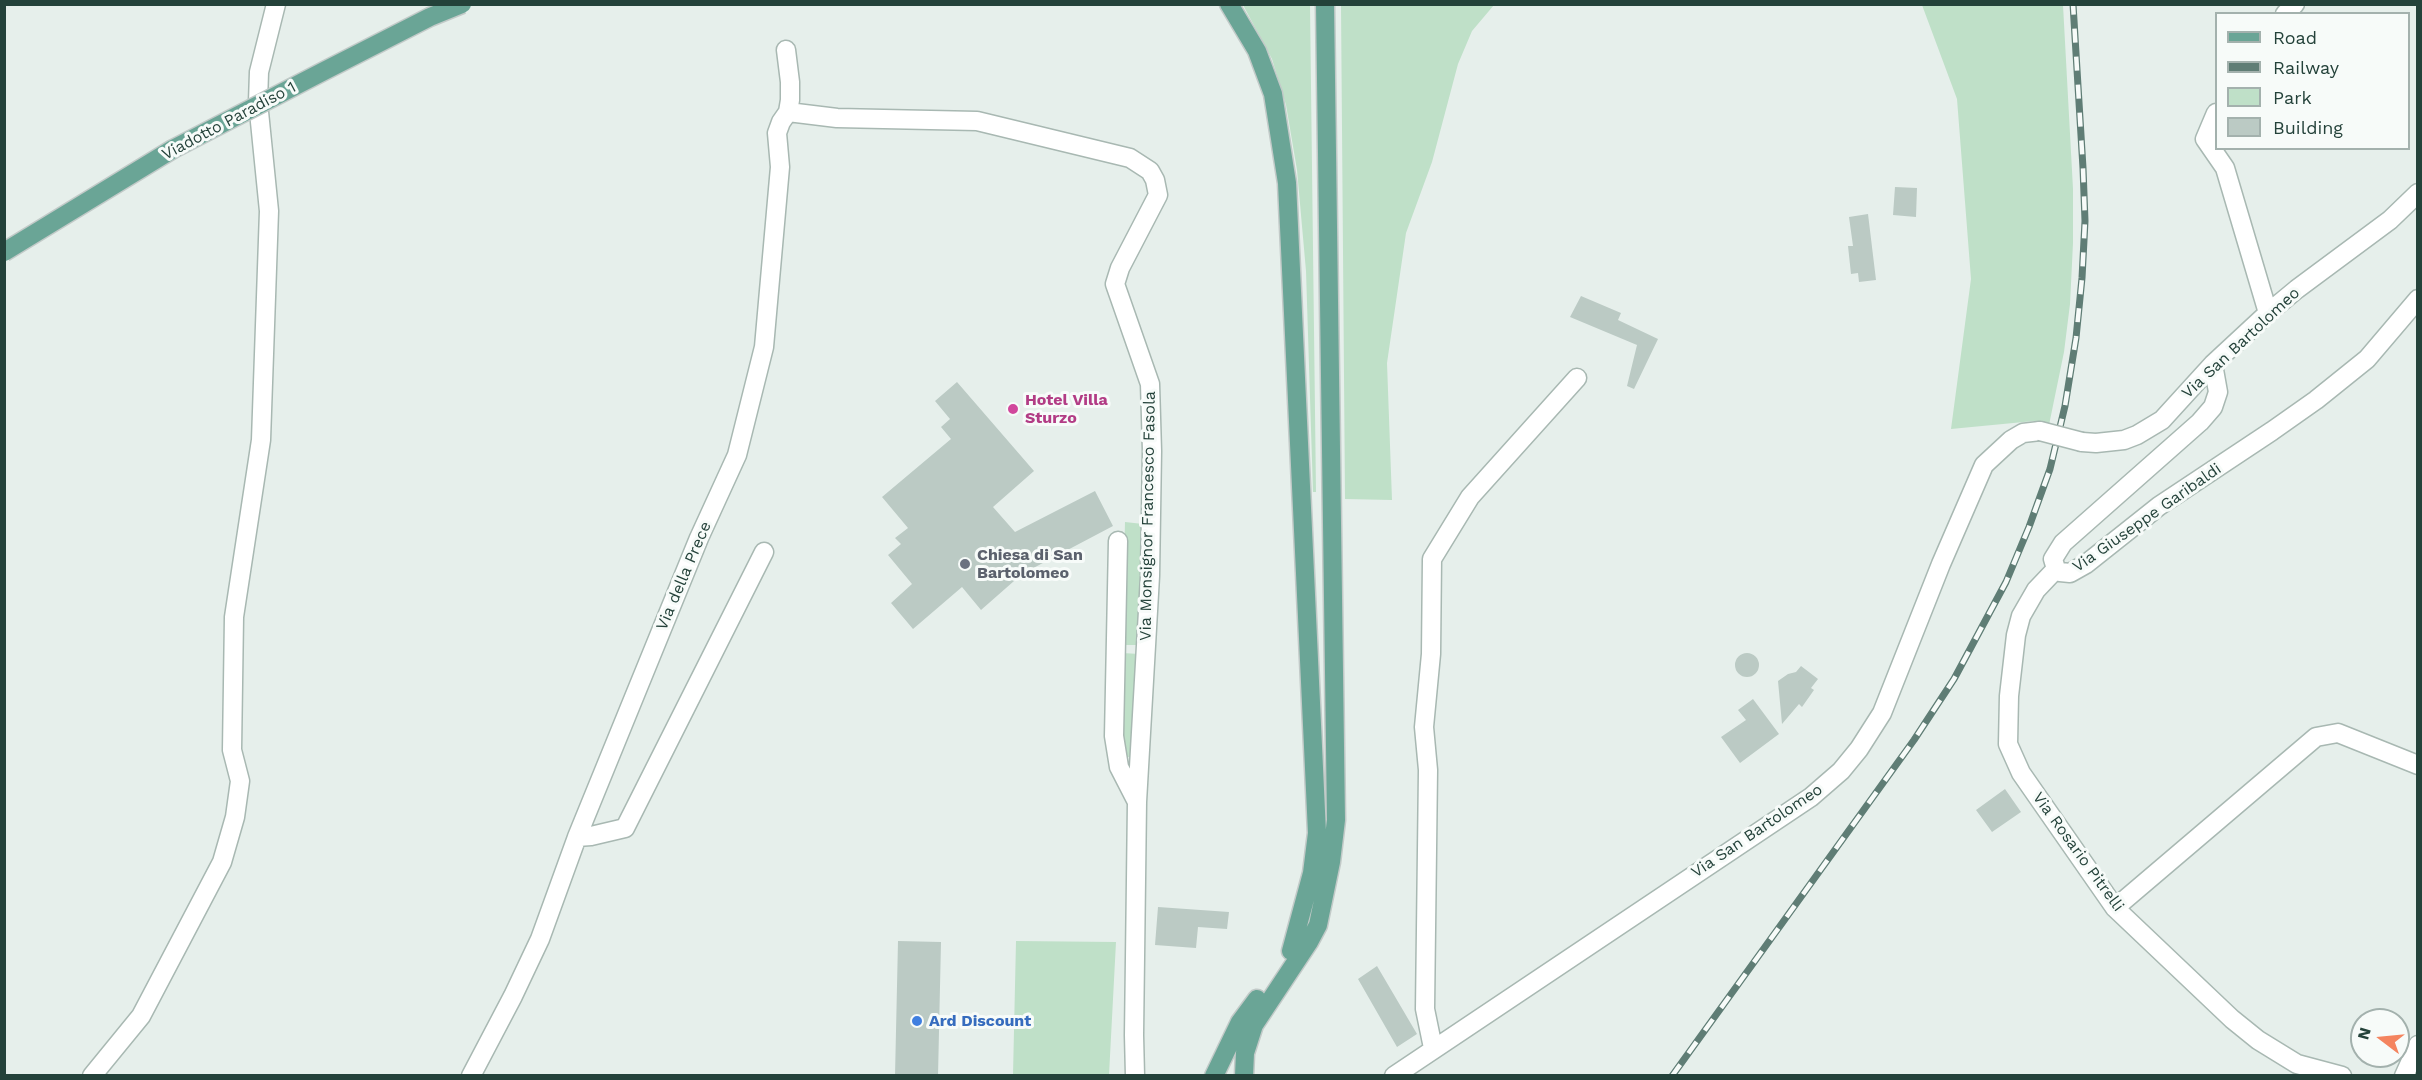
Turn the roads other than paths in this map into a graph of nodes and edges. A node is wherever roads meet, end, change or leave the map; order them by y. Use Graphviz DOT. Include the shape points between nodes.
graph roads {
  1 [pos="276,4"];
  2 [pos="462,4"];
  3 [pos="1229,4"];
  4 [pos="1325,4"];
  5 [pos="786,50"];
  6 [pos="788,112"];
  7 [pos="2215,117"];
  8 [pos="2418,193"];
  9 [pos="4,252"];
  10 [pos="2418,299"];
  11 [pos="2268,313"];
  12 [pos="2213,364"];
  13 [pos="1577,378"];
  14 [pos="1118,541"];
  15 [pos="764,552"];
  16 [pos="2056,569"];
  17 [pos="2418,765"];
  18 [pos="1137,802"];
  19 [pos="577,837"];
  20 [pos="1323,896"];
  21 [pos="2115,908"];
  22 [pos="1291,951"];
  23 [pos="2418,1045"];
  24 [pos="1433,1048"];
  25 [pos="1136,1074"];
  26 [pos="92,1076"];
  27 [pos="471,1076"];
  28 [pos="1214,1076"];
  29 [pos="1244,1076"];
  30 [pos="1394,1076"];
  31 [pos="2342,1076"];
  32 [pos="2404,1076"];
  1 -- 26 [label="street" via="258,72 269,211 261,440 234,617 232,750 240,781 235,817 222,862 141,1016"];
  2 -- 9 [label="main road, Viadotto Paradiso 1, bridge" via="172,149"];
  3 -- 22 [label="main road" via="1257,51 1273,94 1287,183 1317,833 1312,873"];
  4 -- 20 [label="main road" via="1336,820"];
  5 -- 6 [label="street, Via della Prece"];
  6 -- 18 [label="street, Via Monsignor Francesco Fasola" via="837,118 977,122 1130,158 1150,171 1155,180 1158,195 1115,284 1150,384 1150,576"];
  6 -- 19 [label="street, Via della Prece" via="777,133 780,167 764,347 737,455"];
  7 -- 11 [label="street" via="2205,139 2225,168"];
  8 -- 11 [label="street, Via San Bartolomeo" via="2391,220"];
  10 -- 16 [label="street, Via Giuseppe Garibaldi" via="2367,359 2316,400 2159,506 2086,564 2070,573"];
  11 -- 12 [label="street, Via San Bartolomeo"];
  12 -- 16 [label="street, Via Giuseppe Garibaldi" via="2218,392 2213,407 2200,423 2063,543 2054,559"];
  12 -- 24 [label="street, Via San Bartolomeo, bridge" via="2162,420 2124,440 2082,442 2040,431 2010,440 1984,465 1882,713 1841,771 1811,797"];
  13 -- 24 [label="street" via="1470,497 1432,559 1431,654 1424,727 1428,770 1425,1009"];
  14 -- 18 [label="street" via="1114,736 1119,767"];
  15 -- 19 [label="street" via="625,828"];
  16 -- 21 [label="street, Via Rosario Pitrelli" via="2036,590 2021,616 2009,696 2008,744 2021,773"];
  17 -- 21 [label="street" via="2338,732 2316,737"];
  18 -- 25 [label="street, Via Monsignor Francesco Fasola"];
  19 -- 27 [label="street, Via della Prece" via="540,939"];
  20 -- 22 [label="main road"];
  20 -- 29 [label="main road" via="1318,925 1309,942 1254,1024 1245,1053"];
  21 -- 31 [label="street, Via Rosario Pitrelli" via="2258,1040 2297,1064"];
  22 -- 28 [label="main road" via="1240,1022"];
  23 -- 32 [label="street"];
  24 -- 30 [label="street, Via San Bartolomeo"];
}
